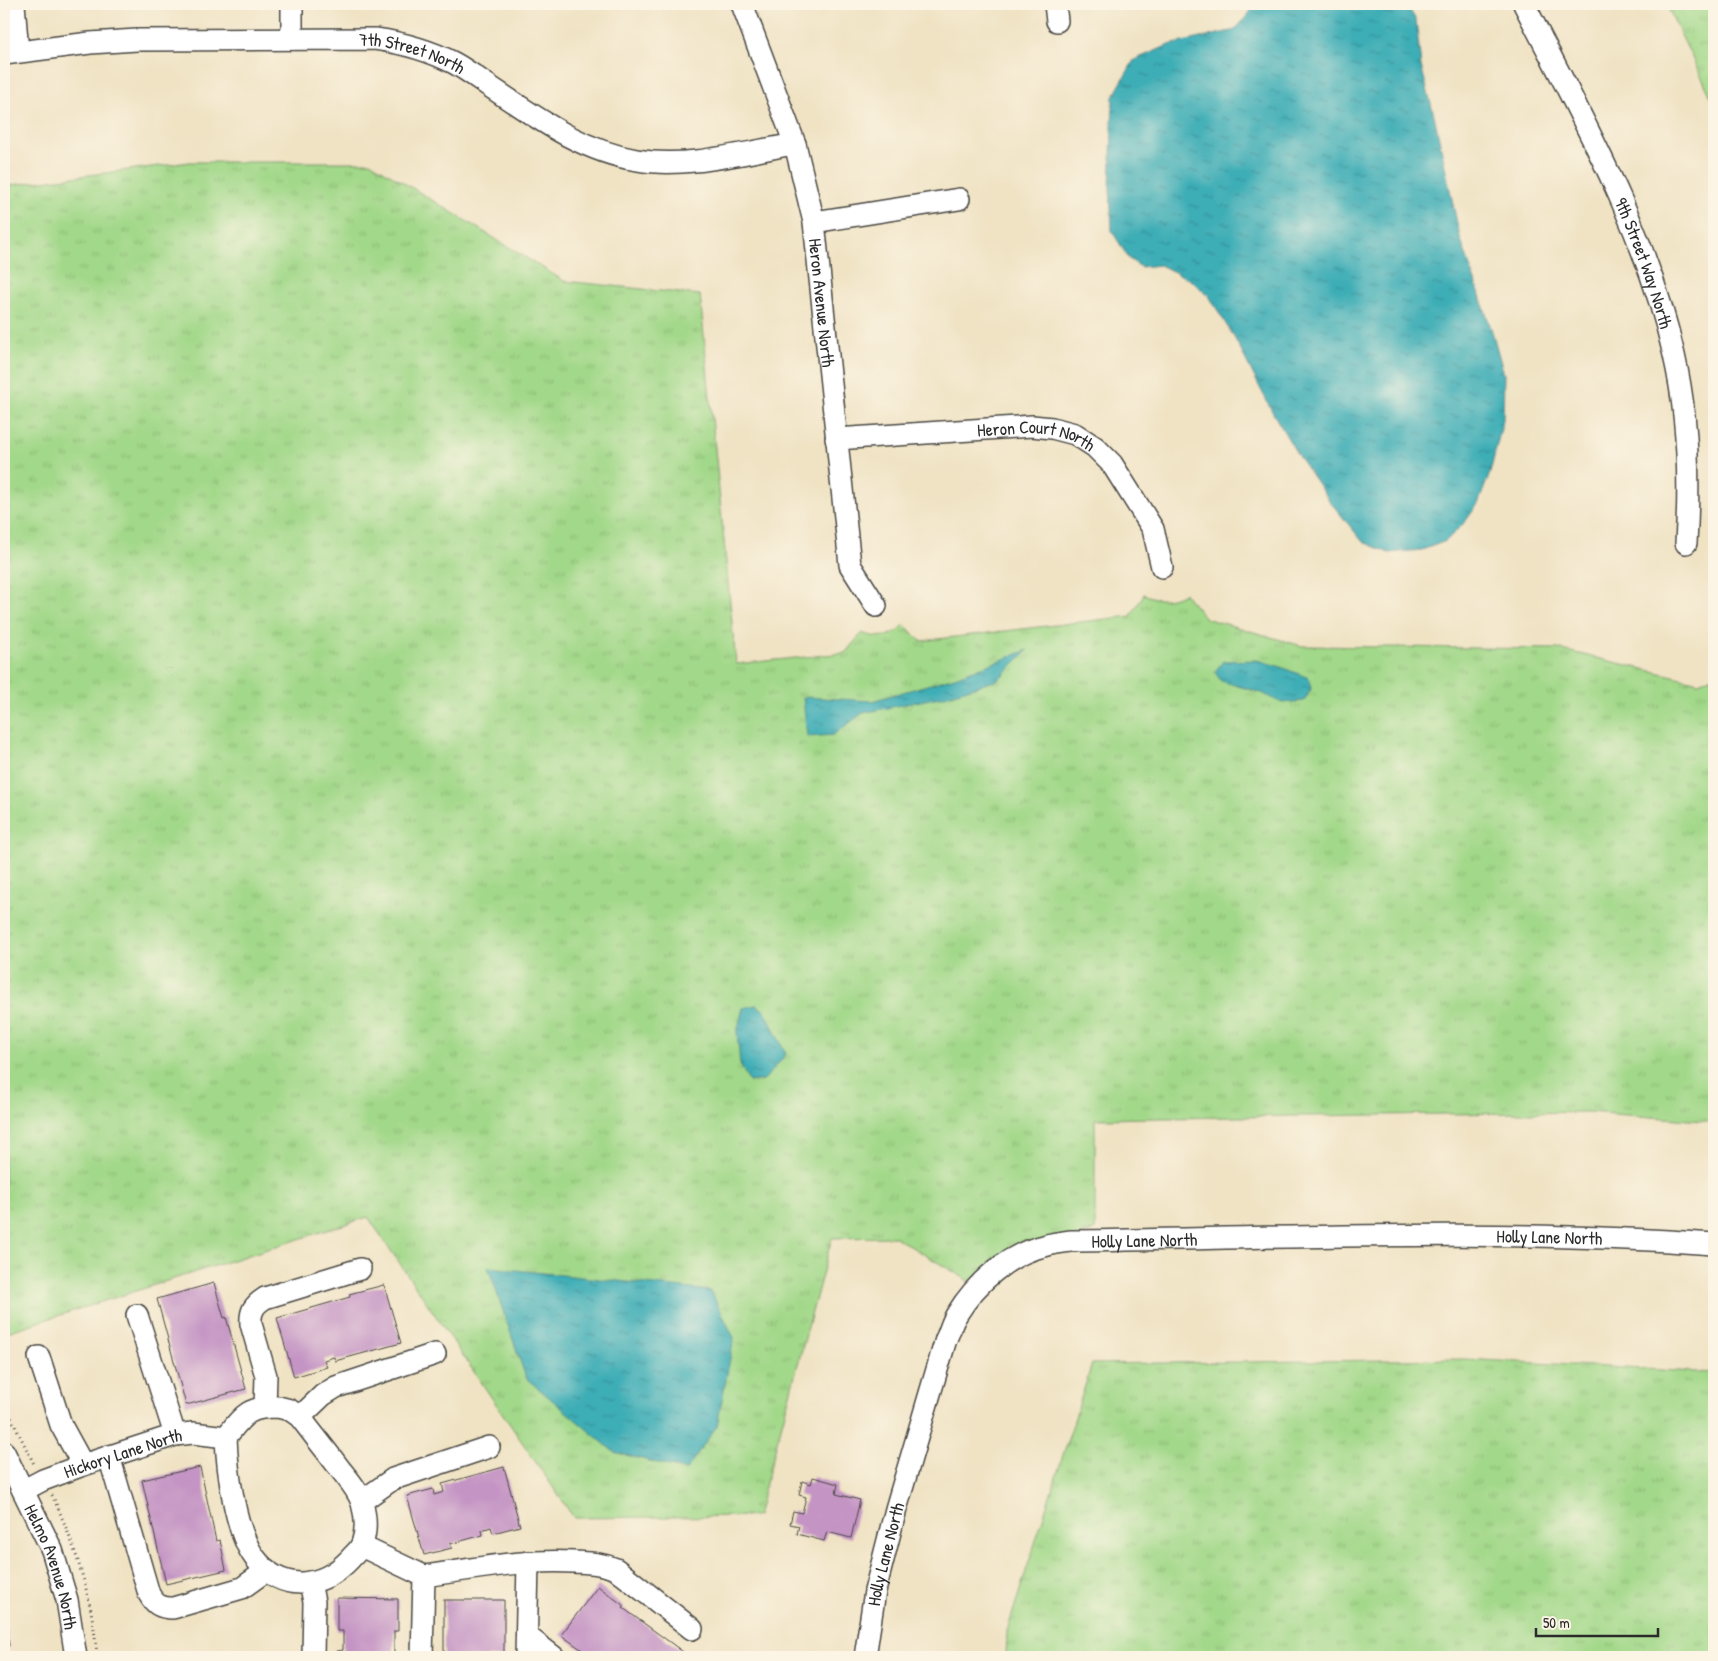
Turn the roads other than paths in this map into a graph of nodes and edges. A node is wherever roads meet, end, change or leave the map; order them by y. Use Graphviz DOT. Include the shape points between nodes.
graph roads {
  1 [pos="14,4"];
  2 [pos="292,4"];
  3 [pos="742,4"];
  4 [pos="1524,4"];
  5 [pos="292,39"];
  6 [pos="11,53"];
  7 [pos="795,144"];
  8 [pos="959,199"];
  9 [pos="814,222"];
  10 [pos="836,439"];
  11 [pos="1686,544"];
  12 [pos="1162,567"];
  13 [pos="876,606"];
  14 [pos="1714,1244"];
  15 [pos="360,1269"];
  16 [pos="137,1315"];
  17 [pos="434,1354"];
  18 [pos="39,1356"];
  19 [pos="265,1407"];
  20 [pos="300,1417"];
  21 [pos="175,1434"];
  22 [pos="226,1436"];
  23 [pos="489,1447"];
  24 [pos="4,1452"];
  25 [pos="108,1456"];
  26 [pos="83,1465"];
  27 [pos="24,1490"];
  28 [pos="362,1501"];
  29 [pos="361,1546"];
  30 [pos="528,1562"];
  31 [pos="267,1570"];
  32 [pos="424,1576"];
  33 [pos="310,1582"];
  34 [pos="692,1630"];
  35 [pos="527,1636"];
  36 [pos="76,1657"];
  37 [pos="313,1657"];
  38 [pos="422,1657"];
  39 [pos="526,1657"];
  40 [pos="554,1657"];
  41 [pos="865,1657"];
  1 -- 6 [label="street"];
  2 -- 5 [label="street"];
  3 -- 7 [label="street, Heron Avenue North"];
  4 -- 11 [label="street, 9th Street Way North" via="1632,223 1663,312 1683,404 1689,505"];
  5 -- 6 [label="street, 7th Street North" via="138,40"];
  5 -- 7 [label="street, 7th Street North" via="375,39 428,51 455,64 562,134 608,153 636,160 691,162"];
  7 -- 9 [label="street, Heron Avenue North"];
  8 -- 9 [label="street"];
  9 -- 10 [label="street, Heron Avenue North"];
  10 -- 12 [label="street, Heron Court North" via="1032,426 1075,434 1112,464 1153,529"];
  10 -- 13 [label="street, Heron Avenue North" via="850,565"];
  14 -- 41 [label="street, Holly Lane North" via="1478,1235 1081,1241 1043,1246 1016,1257 973,1292 956,1314 946,1339 896,1509 878,1582"];
  15 -- 19 [label="street" via="265,1298 256,1304 250,1315 250,1324 266,1376"];
  16 -- 21 [label="street"];
  17 -- 20 [label="street" via="336,1387"];
  18 -- 26 [label="street" via="61,1426"];
  19 -- 20 [label="street" via="278,1406"];
  19 -- 22 [label="street" via="255,1408 244,1415"];
  20 -- 28 [label="street"];
  21 -- 22 [label="street, Hickory Lane North"];
  21 -- 25 [label="street, Hickory Lane North"];
  22 -- 31 [label="street" via="239,1523 246,1543"];
  23 -- 28 [label="street" via="393,1479"];
  24 -- 27 [label="street, Helmo Avenue North"];
  25 -- 26 [label="street, Hickory Lane North"];
  25 -- 31 [label="street" via="154,1603 163,1608 173,1608 242,1588"];
  26 -- 27 [label="street, Hickory Lane North"];
  27 -- 36 [label="street, Helmo Avenue North" via="52,1550 68,1600"];
  28 -- 29 [label="street" via="366,1529"];
  29 -- 32 [label="street"];
  29 -- 33 [label="street" via="343,1566"];
  30 -- 32 [label="street"];
  30 -- 34 [label="street" via="602,1564 616,1569"];
  30 -- 35 [label="street"];
  31 -- 33 [label="street" via="280,1580"];
  32 -- 38 [label="street"];
  33 -- 37 [label="street" via="314,1602"];
  35 -- 39 [label="street"];
  35 -- 40 [label="street"];
}
